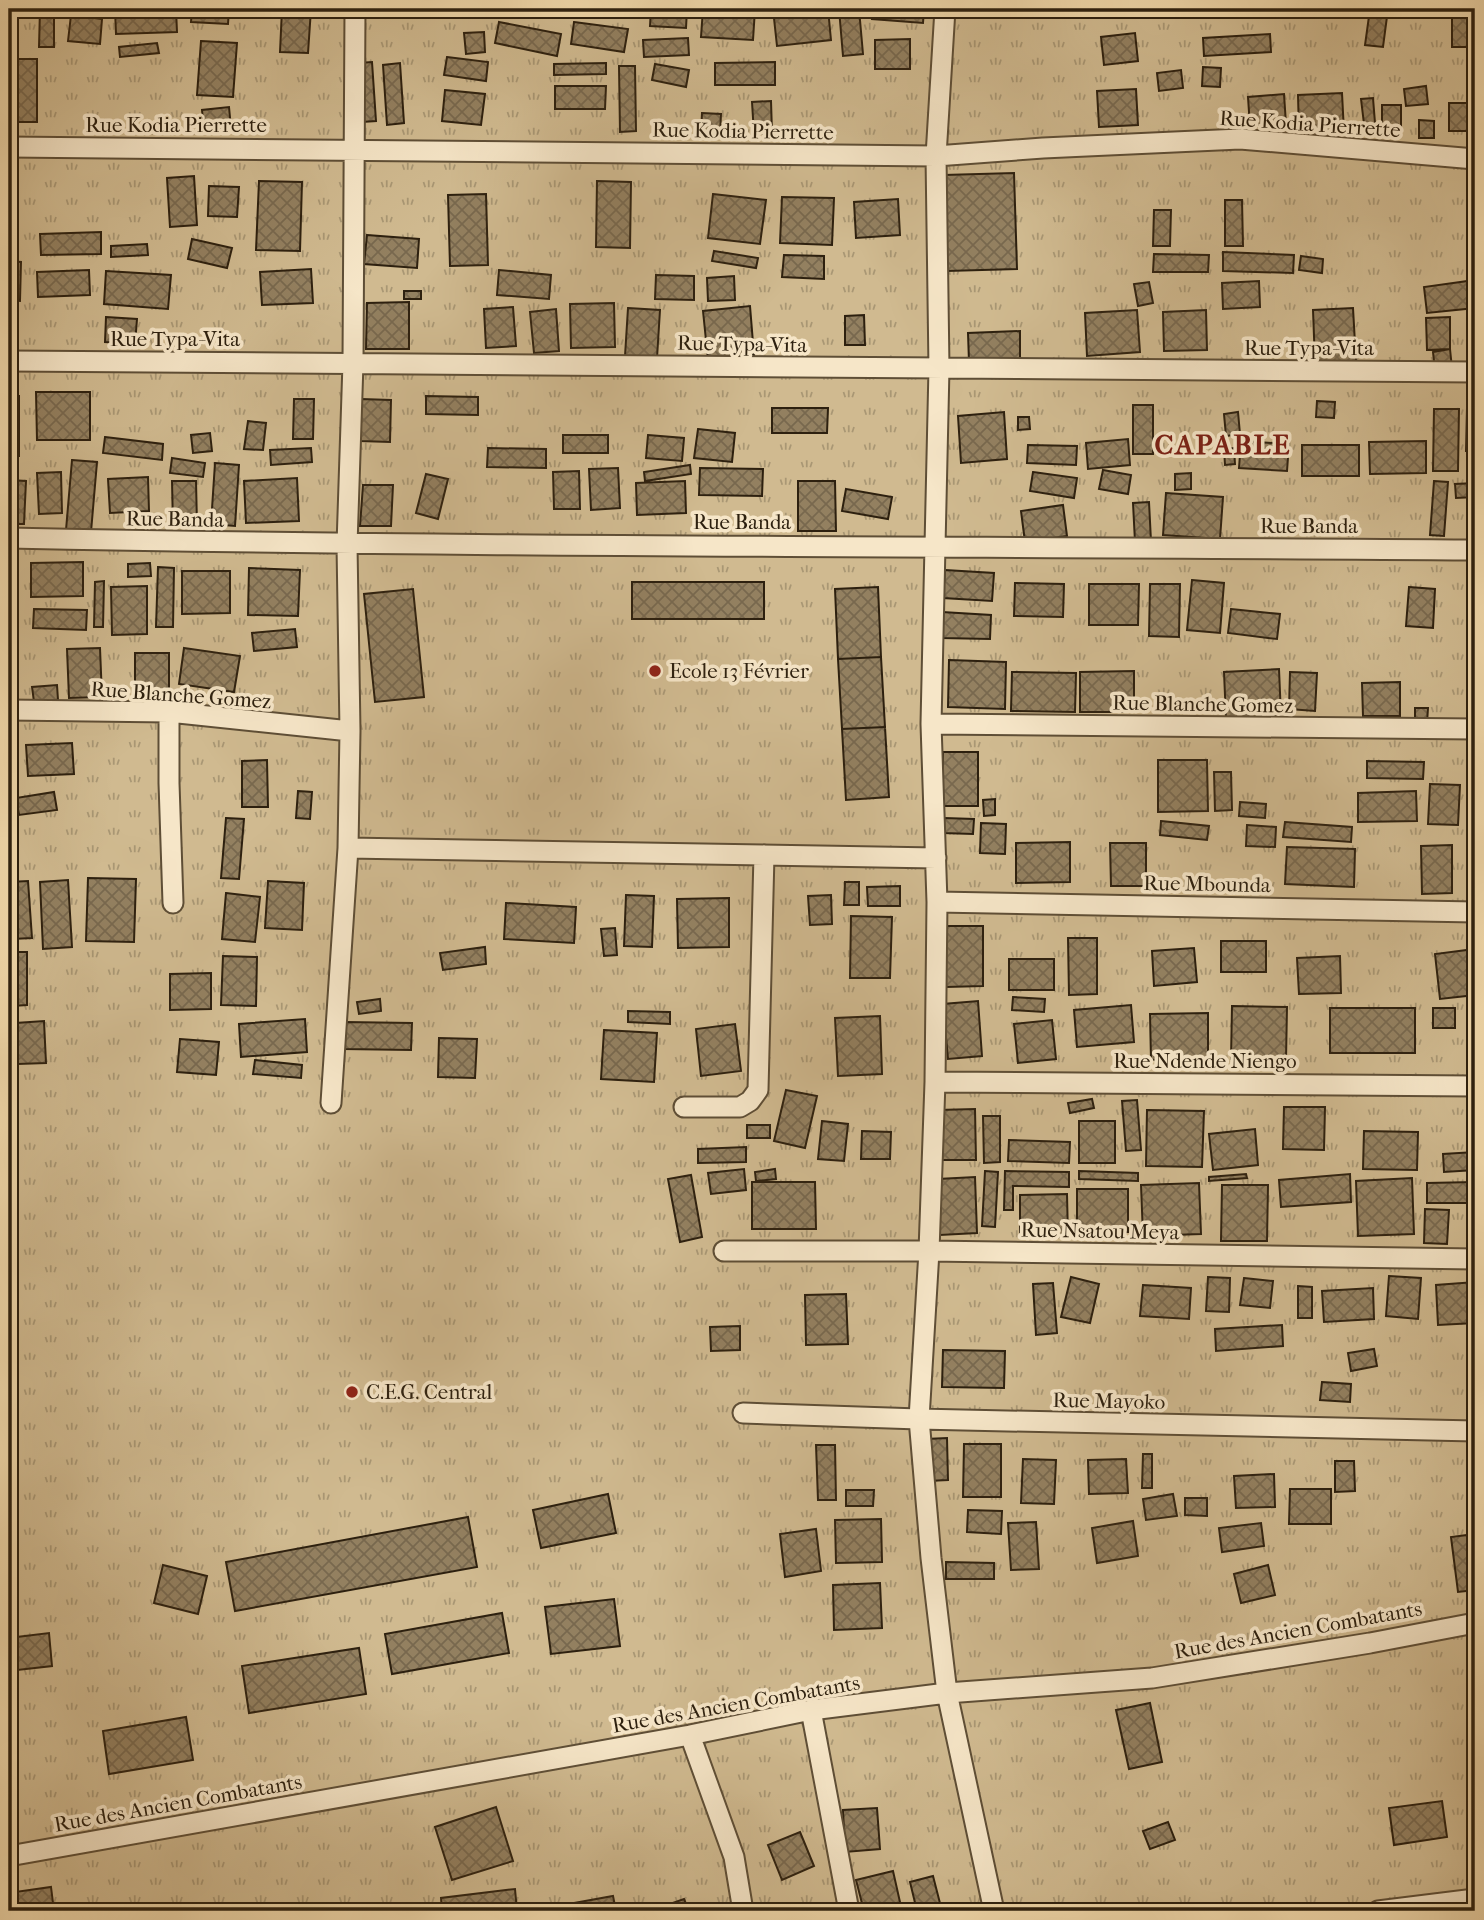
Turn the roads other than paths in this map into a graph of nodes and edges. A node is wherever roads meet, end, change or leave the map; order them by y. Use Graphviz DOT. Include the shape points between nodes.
graph roads {
  1 [pos="355,9"];
  2 [pos="945,9"];
  3 [pos="9,147"];
  4 [pos="355,149"];
  5 [pos="936,156"];
  6 [pos="1475,159"];
  7 [pos="9,361"];
  8 [pos="353,363"];
  9 [pos="939,369"];
  10 [pos="1475,372"];
  11 [pos="9,538"];
  12 [pos="347,545"];
  13 [pos="934,545"];
  14 [pos="1475,550"];
  15 [pos="9,710"];
  16 [pos="169,712"];
  17 [pos="931,724"];
  18 [pos="1475,729"];
  19 [pos="350,731"];
  20 [pos="348,848"];
  21 [pos="764,855"];
  22 [pos="936,858"];
  23 [pos="937,902"];
  24 [pos="173,903"];
  25 [pos="1475,912"];
  26 [pos="935,1082"];
  27 [pos="1475,1086"];
  28 [pos="331,1103"];
  29 [pos="684,1107"];
  30 [pos="724,1251"];
  31 [pos="929,1251"];
  32 [pos="1475,1259"];
  33 [pos="743,1413"];
  34 [pos="919,1419"];
  35 [pos="1475,1431"];
  36 [pos="1475,1623"];
  37 [pos="947,1693"];
  38 [pos="811,1710"];
  39 [pos="690,1735"];
  40 [pos="9,1856"];
  41 [pos="1475,1899"];
  42 [pos="743,1911"];
  43 [pos="849,1911"];
  44 [pos="994,1911"];
  45 [pos="1378,1911"];
  1 -- 4 [label="street"];
  2 -- 5 [label="street"];
  3 -- 4 [label="street, Rue Kodia Pierrette"];
  4 -- 5 [label="street, Rue Kodia Pierrette"];
  4 -- 8 [label="street"];
  5 -- 6 [label="street, Rue Kodia Pierrette" via="1240,139"];
  5 -- 9 [label="street"];
  7 -- 8 [label="street, Rue Typa-Vita"];
  8 -- 9 [label="street, Rue Typa-Vita"];
  8 -- 12 [label="street"];
  9 -- 10 [label="street, Rue Typa-Vita"];
  9 -- 13 [label="street"];
  11 -- 12 [label="street, Rue Banda"];
  12 -- 13 [label="street, Rue Banda"];
  12 -- 19 [label="street"];
  13 -- 14 [label="street, Rue Banda"];
  13 -- 17 [label="street"];
  15 -- 16 [label="street, Rue Blanche Gomez"];
  16 -- 19 [label="street, Rue Blanche Gomez"];
  16 -- 24 [label="street"];
  17 -- 18 [label="street, Rue Blanche Gomez"];
  17 -- 22 [label="street"];
  19 -- 20 [label="street"];
  20 -- 21 [label="street"];
  20 -- 28 [label="street"];
  21 -- 22 [label="street"];
  21 -- 29 [label="street" via="758,1090 740,1107"];
  22 -- 23 [label="street"];
  23 -- 25 [label="street, Rue Mbounda"];
  23 -- 26 [label="street"];
  26 -- 27 [label="street, Rue Ndende Niengo"];
  26 -- 31 [label="street"];
  30 -- 31 [label="street, Rue Nsatou Meya"];
  31 -- 32 [label="street, Rue Nsatou Meya"];
  31 -- 34 [label="street"];
  33 -- 34 [label="street, Rue Mayoko"];
  34 -- 35 [label="street, Rue Mayoko"];
  34 -- 37 [label="street"];
  36 -- 37 [label="street, Rue des Ancien Combatants" via="1152,1678"];
  37 -- 38 [label="street, Rue des Ancien Combatants"];
  37 -- 44 [label="street"];
  38 -- 39 [label="street, Rue des Ancien Combatants"];
  38 -- 43 [label="street"];
  39 -- 40 [label="street, Rue des Ancien Combatants"];
  39 -- 42 [label="street" via="734,1857"];
  41 -- 45 [label="street"];
}
